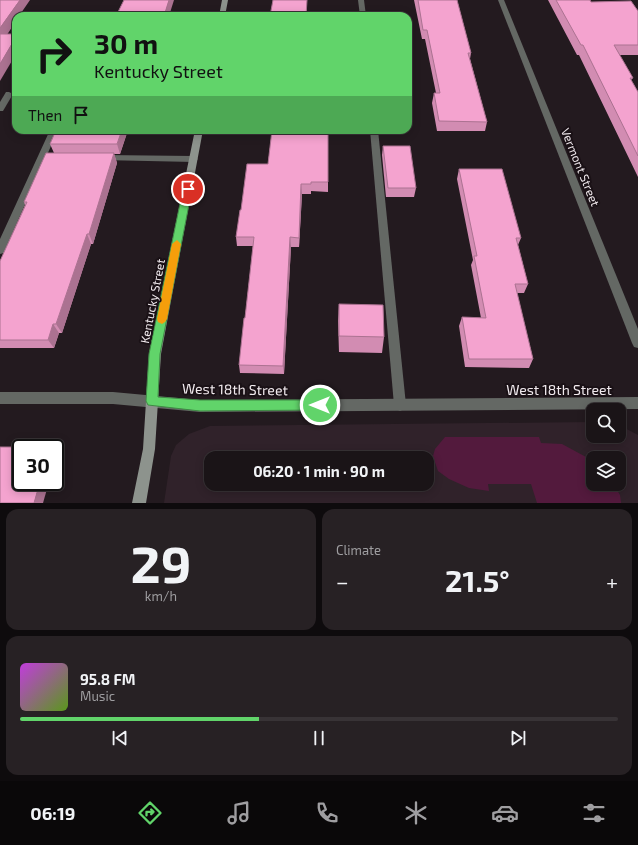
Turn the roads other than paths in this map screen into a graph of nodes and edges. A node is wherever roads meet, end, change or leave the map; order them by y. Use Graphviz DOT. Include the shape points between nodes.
graph roads {
  1 [pos="225,0"];
  2 [pos="361,0"];
  3 [pos="501,0"];
  4 [pos="223,12"];
  5 [pos="362,12"];
  6 [pos="9,94"];
  7 [pos="0,109"];
  8 [pos="52,134"];
  9 [pos="198,134"];
  10 [pos="374,134"];
  11 [pos="41,158"];
  12 [pos="64,158"];
  13 [pos="96,158"];
  14 [pos="194,159"];
  15 [pos="0,250"];
  16 [pos="638,343"];
  17 [pos="0,398"];
  18 [pos="152,401"];
  19 [pos="638,403"];
  20 [pos="400,405"];
  21 [pos="139,503"];
  1 -- 4 [label="main road"];
  2 -- 5 [label="street"];
  3 -- 16 [label="street, Vermont Street"];
  6 -- 7 [label="street"];
  8 -- 11 [label="street"];
  9 -- 14 [label="main road, Kentucky Street"];
  10 -- 20 [label="street"];
  11 -- 12 [label="street"];
  11 -- 15 [label="street"];
  13 -- 14 [label="street"];
  14 -- 18 [label="main road, Kentucky Street" via="155,354"];
  17 -- 18 [label="street, West 18th Street" via="113,398"];
  18 -- 20 [label="street, West 18th Street" via="200,406"];
  18 -- 21 [label="main road, Kentucky Street" via="149,449"];
  19 -- 20 [label="street, West 18th Street"];
}
